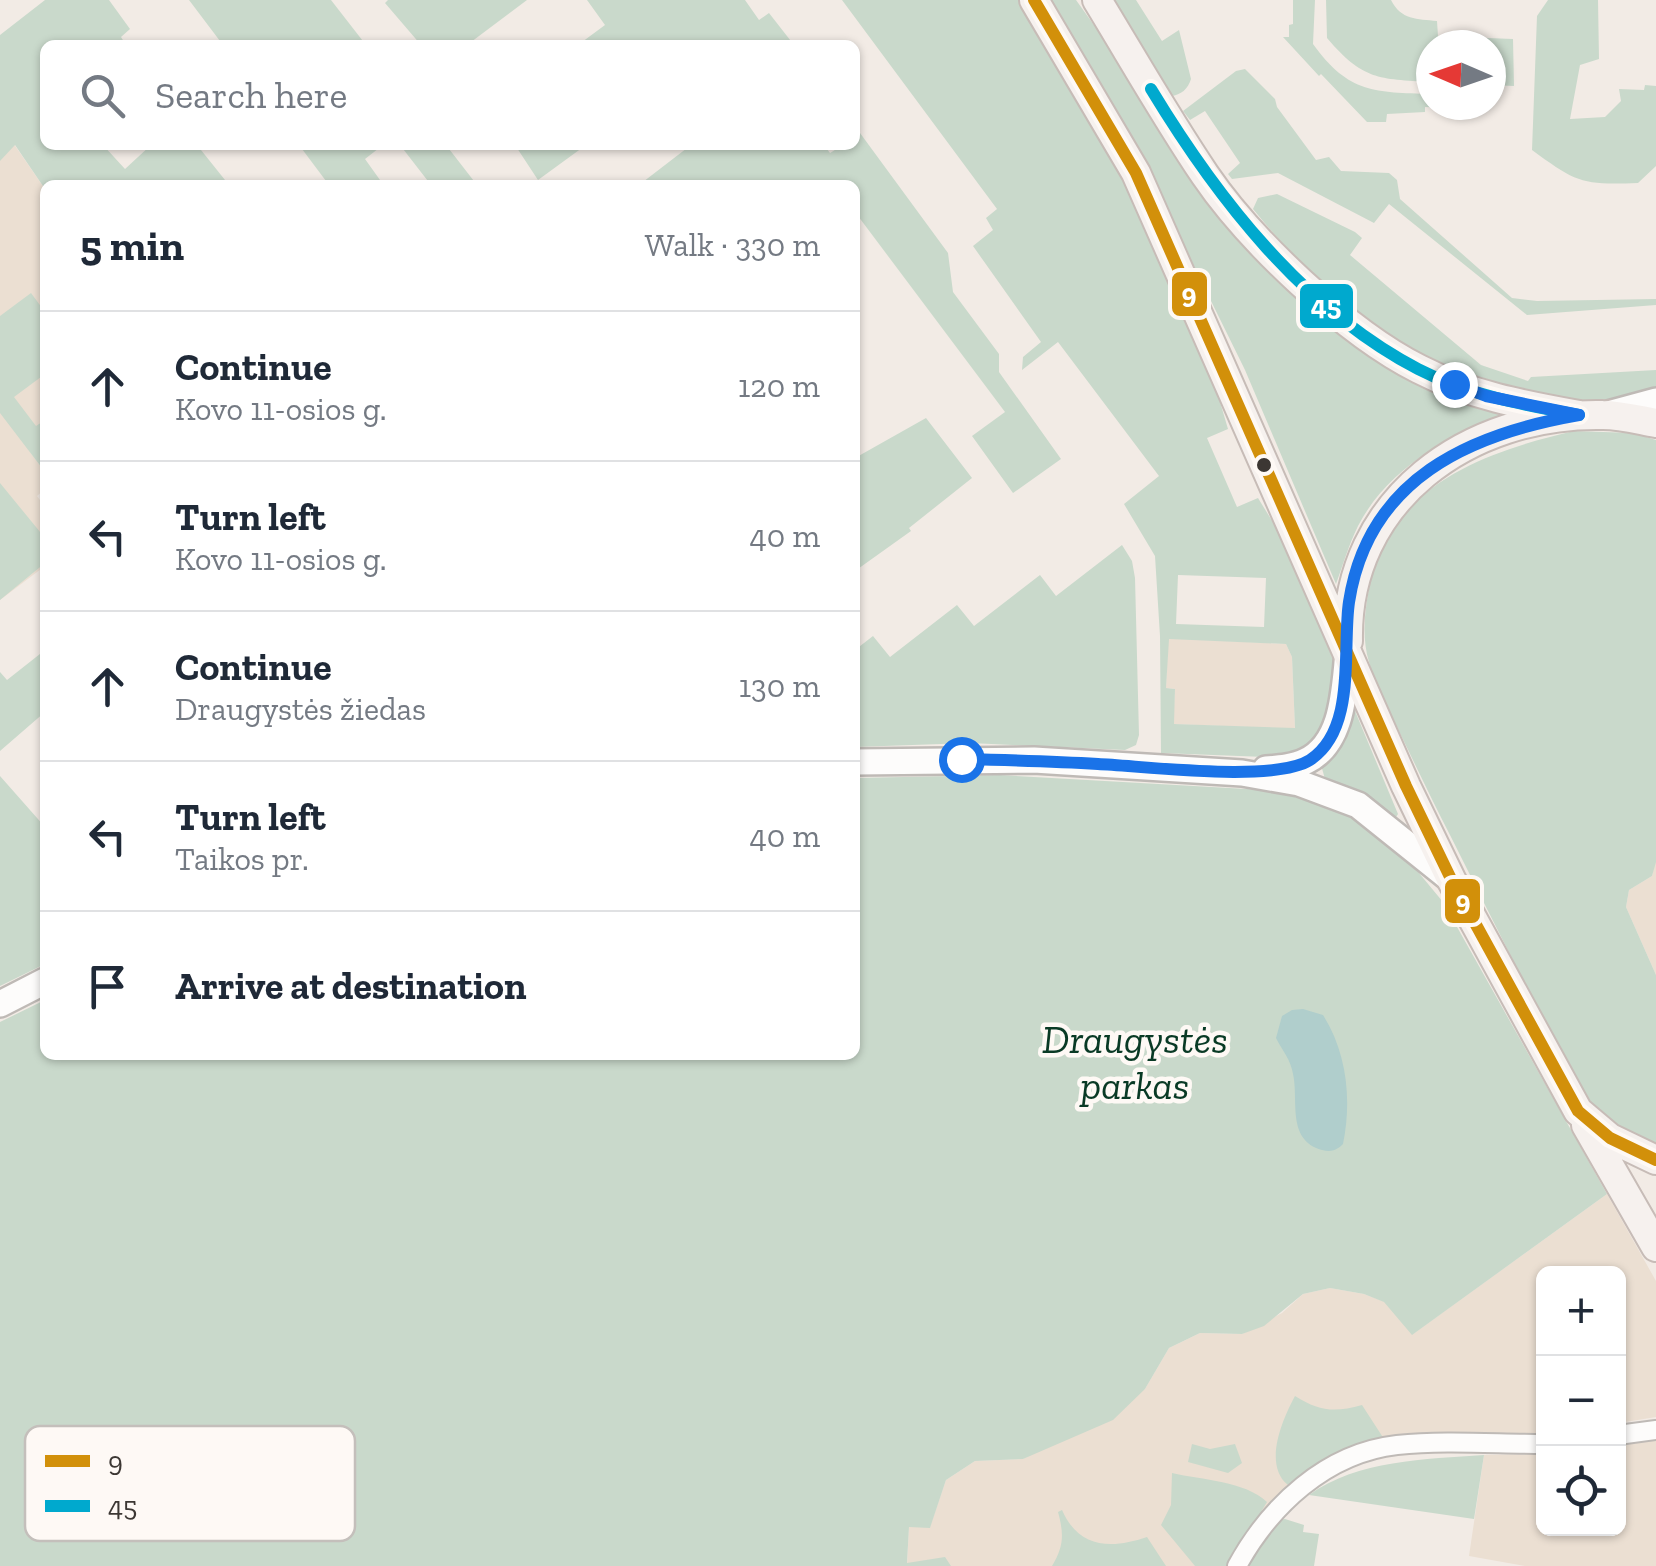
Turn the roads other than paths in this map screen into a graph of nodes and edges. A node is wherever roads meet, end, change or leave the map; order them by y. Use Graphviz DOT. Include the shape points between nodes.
graph roads {
  1 [pos="1034,0"];
  2 [pos="1097,0"];
  3 [pos="1656,401"];
  4 [pos="1593,415"];
  5 [pos="1656,423"];
  6 [pos="1348,653"];
  7 [pos="860,762"];
  8 [pos="1242,773"];
  9 [pos="1452,881"];
  10 [pos="40,984"];
  11 [pos="0,1004"];
  12 [pos="1578,1111"];
  13 [pos="1656,1160"];
  14 [pos="1656,1247"];
  15 [pos="1656,1430"];
  16 [pos="1626,1434"];
  17 [pos="1536,1444"];
  18 [pos="1237,1566"];
  1 -- 6 [label="main road" via="1136,174"];
  2 -- 4 [label="main road" via="1207,178 1316,296 1420,370 1486,396"];
  3 -- 4 [label="main road"];
  4 -- 5 [label="main road"];
  4 -- 6 [label="main road" via="1506,431 1413,481 1368,541 1350,602"];
  6 -- 8 [label="main road" via="1340,714 1320,750 1293,766"];
  6 -- 9 [label="main road"];
  7 -- 8 [label="main road" via="1034,760"];
  8 -- 9 [label="main road" via="1340,796 1374,815"];
  9 -- 12 [label="main road"];
  10 -- 11 [label="main road"];
  12 -- 13 [label="main road" via="1610,1138"];
  12 -- 14 [label="main road"];
  15 -- 16 [label="street"];
  17 -- 18 [label="street" via="1394,1445 1344,1462 1282,1503"];
}
